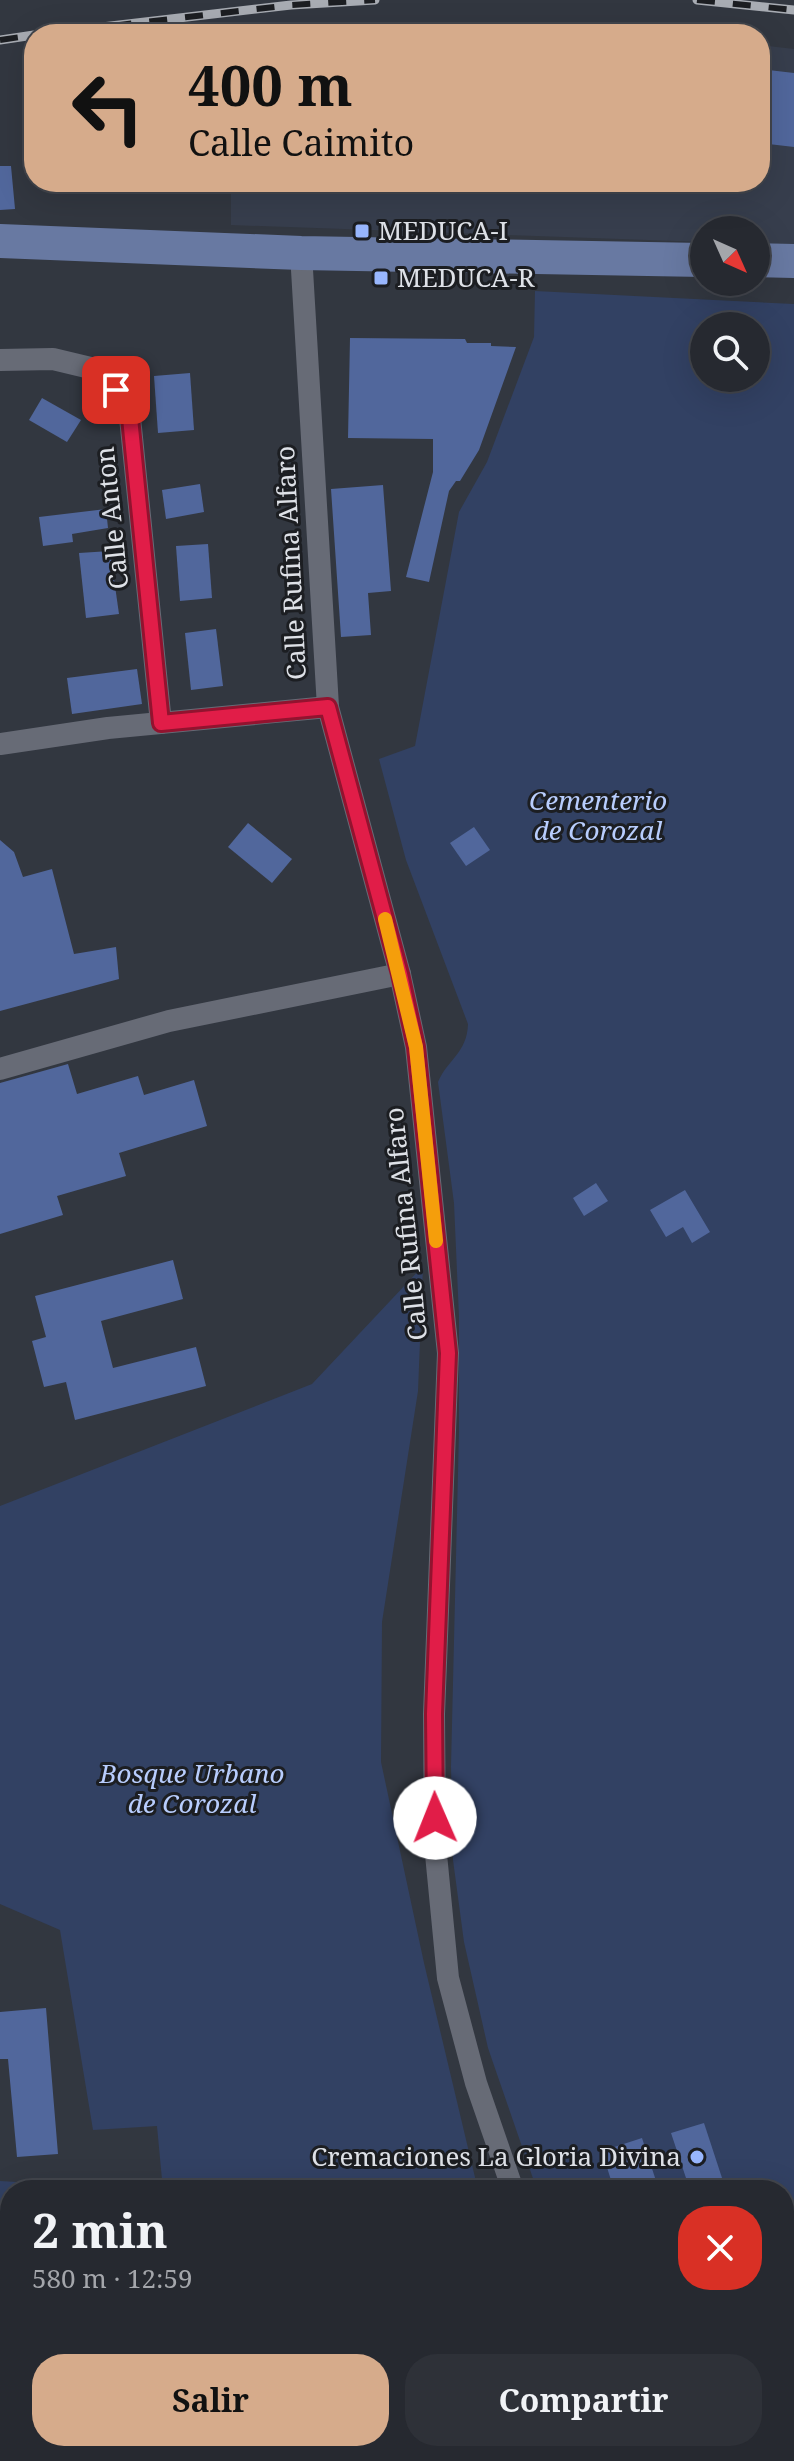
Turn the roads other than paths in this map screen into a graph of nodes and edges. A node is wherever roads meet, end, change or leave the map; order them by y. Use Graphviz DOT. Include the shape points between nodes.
graph roads {
  1 [pos="0,241"];
  2 [pos="301,253"];
  3 [pos="690,260"];
  4 [pos="770,260"];
  5 [pos="794,261"];
  6 [pos="0,360"];
  7 [pos="328,707"];
  8 [pos="161,723"];
  9 [pos="0,744"];
  10 [pos="400,974"];
  11 [pos="0,1069"];
  12 [pos="510,2180"];
  1 -- 2 [label="main road"];
  2 -- 3 [label="main road"];
  2 -- 7 [label="street, Calle Rufina Alfaro"];
  4 -- 5 [label="main road"];
  6 -- 8 [label="street, Calle Anton" via="53,359 103,371 129,408"];
  7 -- 8 [label="street"];
  7 -- 10 [label="street, Calle Rufina Alfaro"];
  8 -- 9 [label="street"];
  10 -- 11 [label="street" via="219,1009"];
  10 -- 12 [label="street, Calle Rufina Alfaro" via="416,1047 448,1353 434,1714 435,1844 448,1978"];
}
